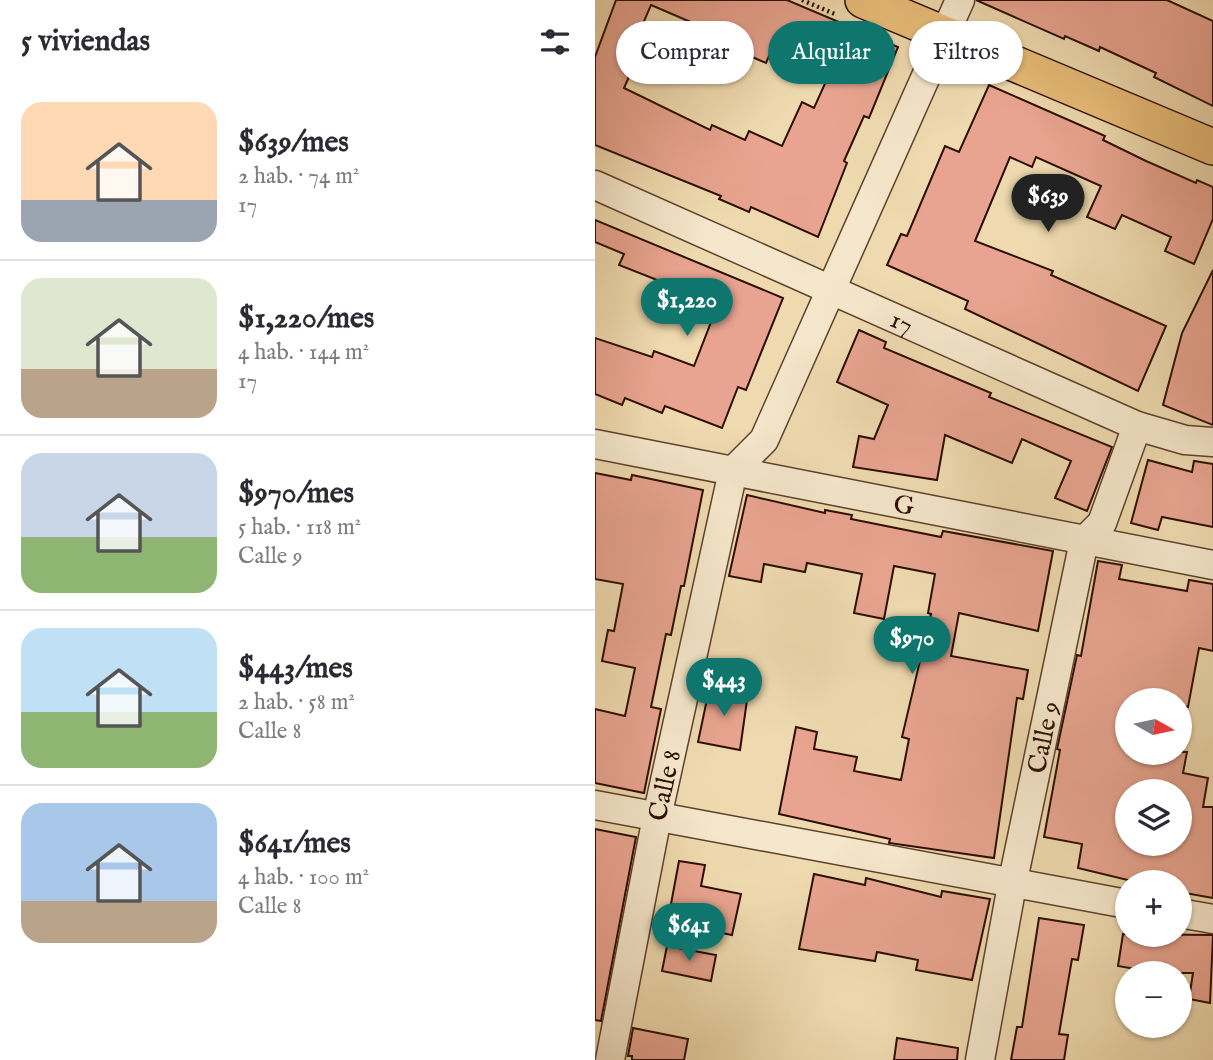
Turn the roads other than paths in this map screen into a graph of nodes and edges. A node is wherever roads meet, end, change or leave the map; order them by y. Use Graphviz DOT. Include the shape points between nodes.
graph roads {
  1 [pos="863,0"];
  2 [pos="960,0"];
  3 [pos="912,21"];
  4 [pos="950,21"];
  5 [pos="1023,68"];
  6 [pos="923,84"];
  7 [pos="1213,147"];
  8 [pos="595,185"];
  9 [pos="832,291"];
  10 [pos="1137,426"];
  11 [pos="1213,442"];
  12 [pos="595,444"];
  13 [pos="733,471"];
  14 [pos="1084,541"];
  15 [pos="1213,565"];
  16 [pos="595,805"];
  17 [pos="657,817"];
  18 [pos="1012,885"];
  19 [pos="1115,902"];
  20 [pos="1192,915"];
  21 [pos="1213,919"];
  22 [pos="610,1060"];
  23 [pos="980,1060"];
  1 -- 3 [label="main road"];
  2 -- 4 [label="street"];
  5 -- 7 [label="main road"];
  6 -- 9 [label="street"];
  8 -- 9 [label="street, 17"];
  9 -- 10 [label="street, 17"];
  9 -- 13 [label="street" via="764,440"];
  10 -- 11 [label="street, 17" via="1185,440"];
  10 -- 14 [label="street, Calle 9" via="1102,523"];
  12 -- 13 [label="street, G"];
  13 -- 14 [label="street, G"];
  13 -- 17 [label="street, Calle 8"];
  14 -- 15 [label="street, G"];
  14 -- 18 [label="street, Calle 9"];
  16 -- 17 [label="street"];
  17 -- 18 [label="street"];
  17 -- 22 [label="street, Calle 8"];
  18 -- 19 [label="street"];
  18 -- 23 [label="street, Calle 9"];
  20 -- 21 [label="street"];
}
